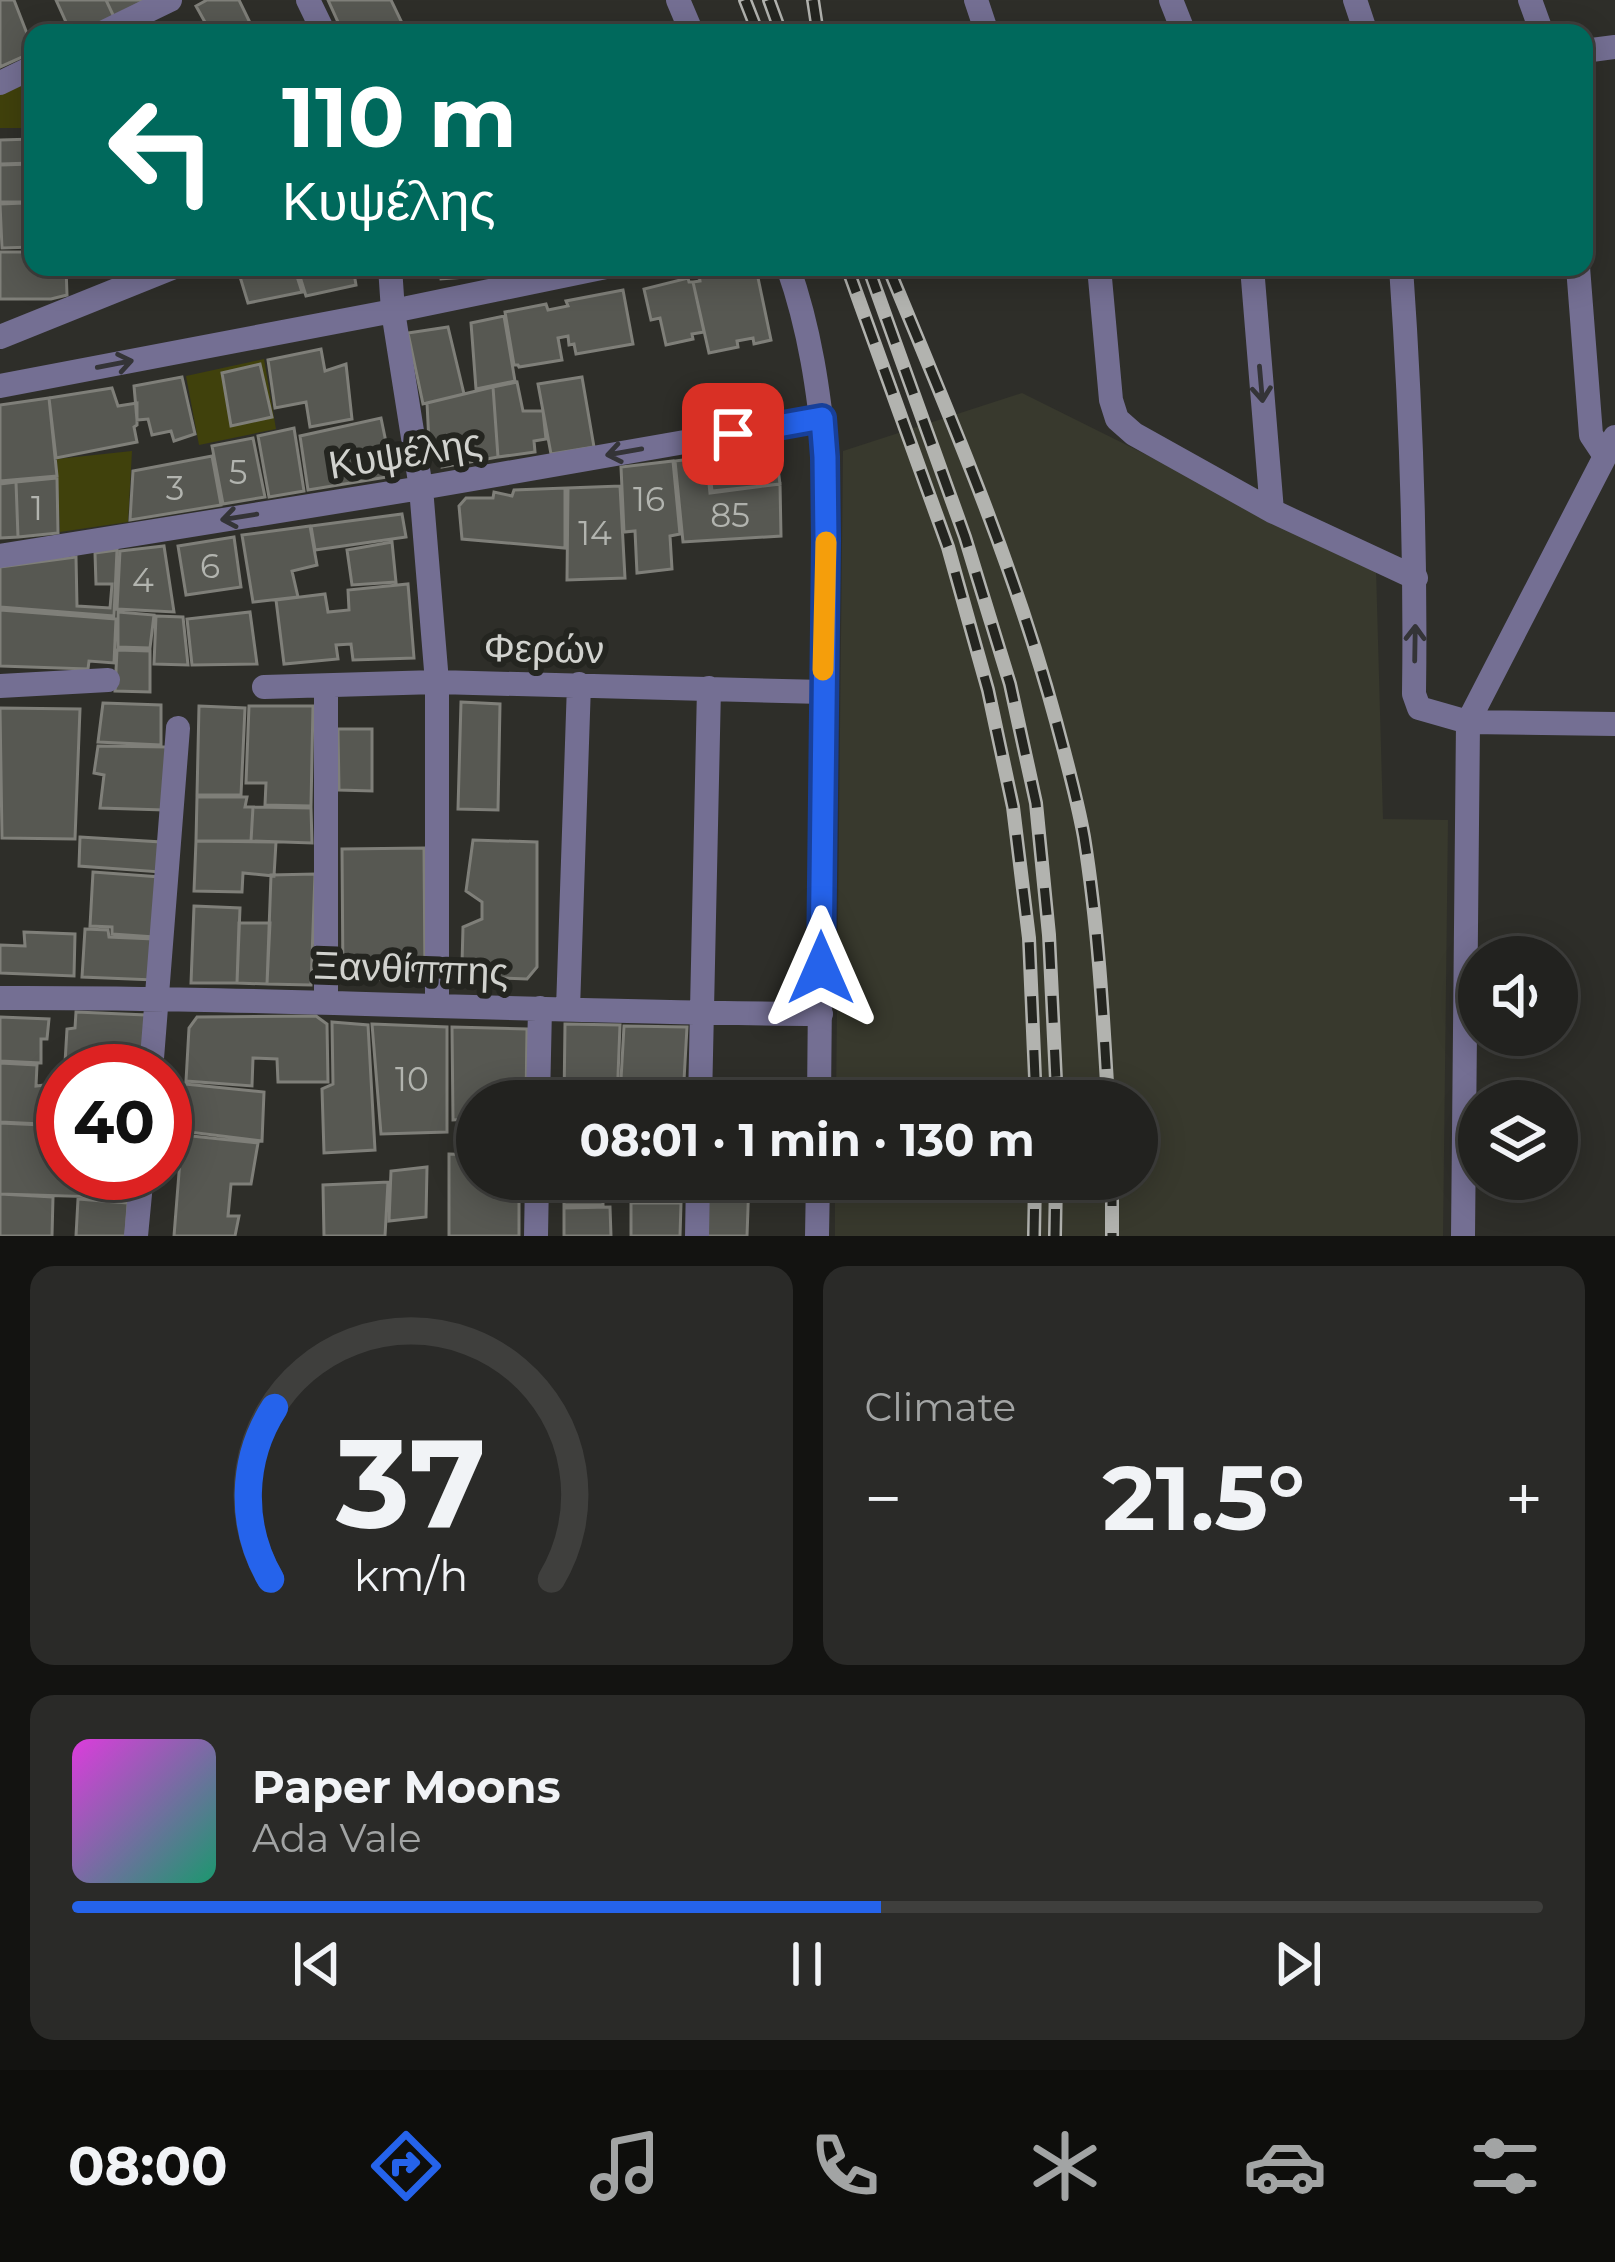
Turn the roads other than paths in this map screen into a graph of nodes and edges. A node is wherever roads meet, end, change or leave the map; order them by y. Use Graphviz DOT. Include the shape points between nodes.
graph roads {
  1 [pos="170,0"];
  2 [pos="121,24"];
  3 [pos="152,276"];
  4 [pos="391,276"];
  5 [pos="562,276"];
  6 [pos="791,276"];
  7 [pos="1100,276"];
  8 [pos="1253,276"];
  9 [pos="1402,276"];
  10 [pos="1579,276"];
  11 [pos="393,311"];
  12 [pos="0,337"];
  13 [pos="0,386"];
  14 [pos="822,418"];
  15 [pos="1610,446"];
  16 [pos="421,488"];
  17 [pos="1272,511"];
  18 [pos="0,556"];
  19 [pos="1416,578"];
  20 [pos="108,680"];
  21 [pos="437,682"];
  22 [pos="579,684"];
  23 [pos="0,686"];
  24 [pos="326,686"];
  25 [pos="264,687"];
  26 [pos="709,688"];
  27 [pos="823,692"];
  28 [pos="1468,722"];
  29 [pos="1615,724"];
  30 [pos="178,728"];
  31 [pos="0,998"];
  32 [pos="158,998"];
  33 [pos="326,1001"];
  34 [pos="436,1005"];
  35 [pos="540,1008"];
  36 [pos="568,1009"];
  37 [pos="703,1014"];
  38 [pos="820,1014"];
  39 [pos="154,1044"];
  40 [pos="538,1080"];
  41 [pos="701,1080"];
  42 [pos="819,1080"];
  43 [pos="139,1200"];
  44 [pos="537,1200"];
  45 [pos="698,1200"];
  46 [pos="818,1200"];
  47 [pos="136,1236"];
  48 [pos="536,1236"];
  49 [pos="697,1236"];
  50 [pos="817,1236"];
  51 [pos="1463,1236"];
  1 -- 2 [label="street"];
  3 -- 12 [label="street"];
  4 -- 11 [label="street"];
  5 -- 11 [label="street"];
  6 -- 14 [label="street"];
  7 -- 17 [label="street" via="1118,419"];
  8 -- 17 [label="street, one-way"];
  9 -- 19 [label="street"];
  10 -- 15 [label="street" via="1591,435"];
  13 -- 11 [label="street, one-way"];
  11 -- 16 [label="street"];
  14 -- 16 [label="street, Κυψέλης, one-way"];
  14 -- 27 [label="street"];
  15 -- 28 [label="street"];
  16 -- 18 [label="street, Κυψέλης, one-way"];
  16 -- 21 [label="street"];
  17 -- 19 [label="street"];
  28 -- 19 [label="street, one-way" via="1419,708"];
  20 -- 23 [label="street"];
  21 -- 22 [label="street, Φερών"];
  21 -- 24 [label="street, Φερών"];
  21 -- 34 [label="street"];
  22 -- 26 [label="street, Φερών"];
  22 -- 36 [label="street"];
  24 -- 25 [label="street, Φερών"];
  24 -- 33 [label="street"];
  26 -- 27 [label="street, Φερών"];
  26 -- 37 [label="street"];
  27 -- 38 [label="street"];
  28 -- 29 [label="street"];
  28 -- 51 [label="street"];
  30 -- 32 [label="street"];
  31 -- 32 [label="street, Ξανθίππης"];
  32 -- 33 [label="street, Ξανθίππης"];
  32 -- 39 [label="street"];
  33 -- 34 [label="street, Ξανθίππης"];
  34 -- 35 [label="street, Ξανθίππης"];
  35 -- 36 [label="street, Ξανθίππης"];
  35 -- 40 [label="street"];
  36 -- 37 [label="street, Ξανθίππης"];
  37 -- 38 [label="street, Ξανθίππης"];
  37 -- 41 [label="street"];
  38 -- 42 [label="street"];
  43 -- 47 [label="street"];
  44 -- 48 [label="street"];
  45 -- 49 [label="street"];
  46 -- 50 [label="street"];
}
